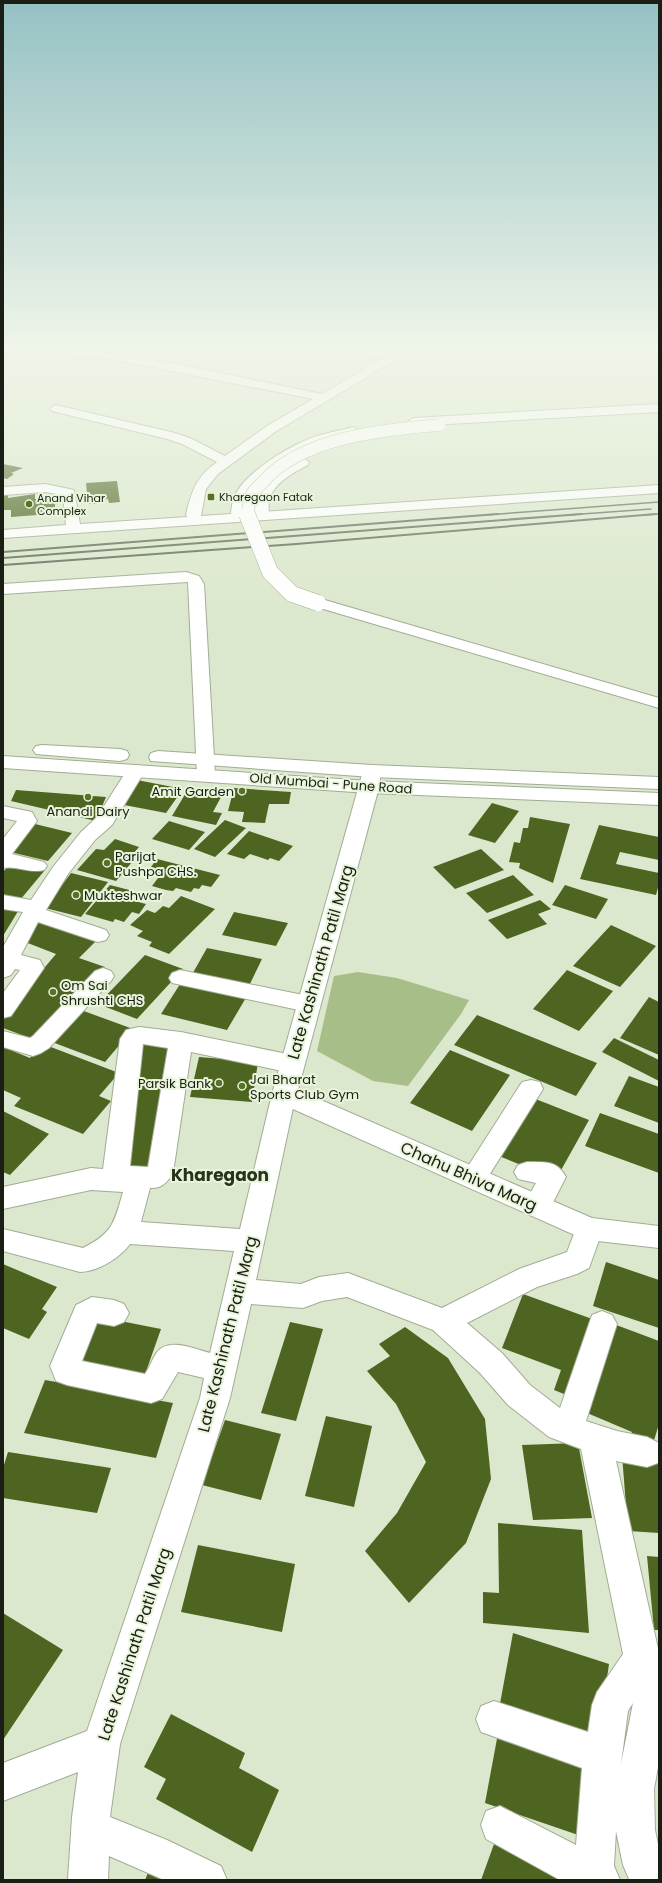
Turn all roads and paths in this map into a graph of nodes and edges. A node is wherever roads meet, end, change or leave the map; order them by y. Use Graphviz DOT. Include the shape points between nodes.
graph roads {
  1 [pos="162,434"];
  2 [pos="264,434"];
  3 [pos="344,434"];
  4 [pos="369,434"];
  5 [pos="391,434"];
  6 [pos="225,461"];
  7 [pos="659,482"];
  8 [pos="659,489"];
  9 [pos="3,491"];
  10 [pos="262,511"];
  11 [pos="238,512"];
  12 [pos="194,517"];
  13 [pos="3,524"];
  14 [pos="73,525"];
  15 [pos="3,534"];
  16 [pos="3,589"];
  17 [pos="659,703"];
  18 [pos="3,759"];
  19 [pos="205,767"];
  20 [pos="136,771"];
  21 [pos="370,779"];
  22 [pos="659,784"];
  23 [pos="659,800"];
  24 [pos="3,812"];
  25 [pos="3,853"];
  26 [pos="3,862"];
  27 [pos="37,866"];
  28 [pos="3,902"];
  29 [pos="34,911"];
  30 [pos="98,935"];
  31 [pos="7,957"];
  32 [pos="103,976"];
  33 [pos="180,978"];
  34 [pos="308,1004"];
  35 [pos="3,1010"];
  36 [pos="3,1039"];
  37 [pos="180,1041"];
  38 [pos="292,1064"];
  39 [pos="530,1089"];
  40 [pos="284,1094"];
  41 [pos="527,1172"];
  42 [pos="474,1178"];
  43 [pos="3,1198"];
  44 [pos="537,1206"];
  45 [pos="589,1229"];
  46 [pos="125,1232"];
  47 [pos="659,1238"];
  48 [pos="3,1240"];
  49 [pos="251,1241"];
  50 [pos="240,1291"];
  51 [pos="114,1313"];
  52 [pos="443,1321"];
  53 [pos="602,1324"];
  54 [pos="221,1369"];
  55 [pos="582,1434"];
  56 [pos="647,1452"];
  57 [pos="659,1676"];
  58 [pos="494,1720"];
  59 [pos="101,1744"];
  60 [pos="603,1756"];
  61 [pos="3,1782"];
  62 [pos="500,1825"];
  63 [pos="90,1829"];
  64 [pos="596,1878"];
  65 [pos="659,1879"];
  66 [pos="88,1880"];
  67 [pos="207,1880"];
  1 -- 6 [label="street" via="186,441"];
  2 -- 6 [label="street"];
  3 -- 11 [label="street" via="315,441 262,470 239,499"];
  4 -- 17 [label="street, bridge" via="300,454 271,472 252,494 247,516 270,572 292,594"];
  5 -- 10 [label="street" via="345,444 306,460 266,489"];
  6 -- 12 [label="street" via="199,489"];
  7 -- 10 [label="street"];
  8 -- 10 [label="street"];
  9 -- 14 [label="street" via="62,489 69,493"];
  10 -- 11 [label="street"];
  11 -- 12 [label="street"];
  12 -- 14 [label="street"];
  13 -- 14 [label="street"];
  14 -- 15 [label="street"];
  16 -- 19 [label="street" via="186,577 194,579"];
  18 -- 19 [label="street, Old Mumbai - Pune Road"];
  18 -- 20 [label="street, Old Mumbai - Pune Road"];
  19 -- 20 [label="street, Old Mumbai - Pune Road"];
  19 -- 21 [label="street, Old Mumbai - Pune Road"];
  20 -- 29 [label="street" via="105,821 88,836 60,871"];
  21 -- 22 [label="street, Old Mumbai - Pune Road"];
  21 -- 23 [label="street, Old Mumbai - Pune Road"];
  21 -- 34 [label="street, Late Kashinath Patil Marg"];
  24 -- 25 [label="street" via="25,816 27,821"];
  26 -- 27 [label="street" via="10,860"];
  28 -- 29 [label="street"];
  29 -- 30 [label="street"];
  29 -- 31 [label="street"];
  31 -- 35 [label="street" via="32,965 33,968"];
  32 -- 36 [label="street" via="41,1042 33,1047"];
  33 -- 34 [label="street"];
  34 -- 38 [label="street, Late Kashinath Patil Marg"];
  37 -- 37 [label="street" via="160,1173 154,1178 118,1175 116,1173 133,1038 139,1034"];
  37 -- 38 [label="street"];
  38 -- 40 [label="street, Late Kashinath Patil Marg"];
  39 -- 42 [label="street"];
  40 -- 42 [label="street, Chahu Bhiva Marg"];
  40 -- 49 [label="street, Late Kashinath Patil Marg"];
  41 -- 44 [label="street" via="549,1173 553,1177"];
  42 -- 44 [label="street, Chahu Bhiva Marg"];
  43 -- 46 [label="street" via="91,1179 133,1183 137,1188"];
  44 -- 45 [label="street, Chahu Bhiva Marg"];
  45 -- 47 [label="street, Chahu Bhiva Marg"];
  45 -- 52 [label="street" via="579,1260 529,1278"];
  46 -- 48 [label="street" via="119,1240 94,1256 80,1260"];
  46 -- 49 [label="street"];
  49 -- 50 [label="street, Late Kashinath Patil Marg"];
  50 -- 52 [label="street" via="303,1296 319,1289 348,1286"];
  50 -- 54 [label="street, Late Kashinath Patil Marg"];
  51 -- 54 [label="street" via="92,1310 86,1314 65,1366 67,1371 151,1389 158,1382 167,1361 172,1356"];
  52 -- 55 [label="street" via="491,1363 519,1395 560,1427"];
  53 -- 55 [label="street"];
  54 -- 59 [label="street, Late Kashinath Patil Marg" via="215,1398"];
  55 -- 56 [label="street" via="617,1446"];
  55 -- 60 [label="street" via="642,1653 610,1705"];
  57 -- 65 [label="street" via="655,1682 635,1789 635,1830 644,1865"];
  58 -- 60 [label="street"];
  59 -- 61 [label="street"];
  59 -- 63 [label="street, Late Kashinath Patil Marg"];
  60 -- 64 [label="street"];
  62 -- 64 [label="street"];
  63 -- 66 [label="street, Late Kashinath Patil Marg"];
  63 -- 67 [label="street" via="153,1854"];
}
